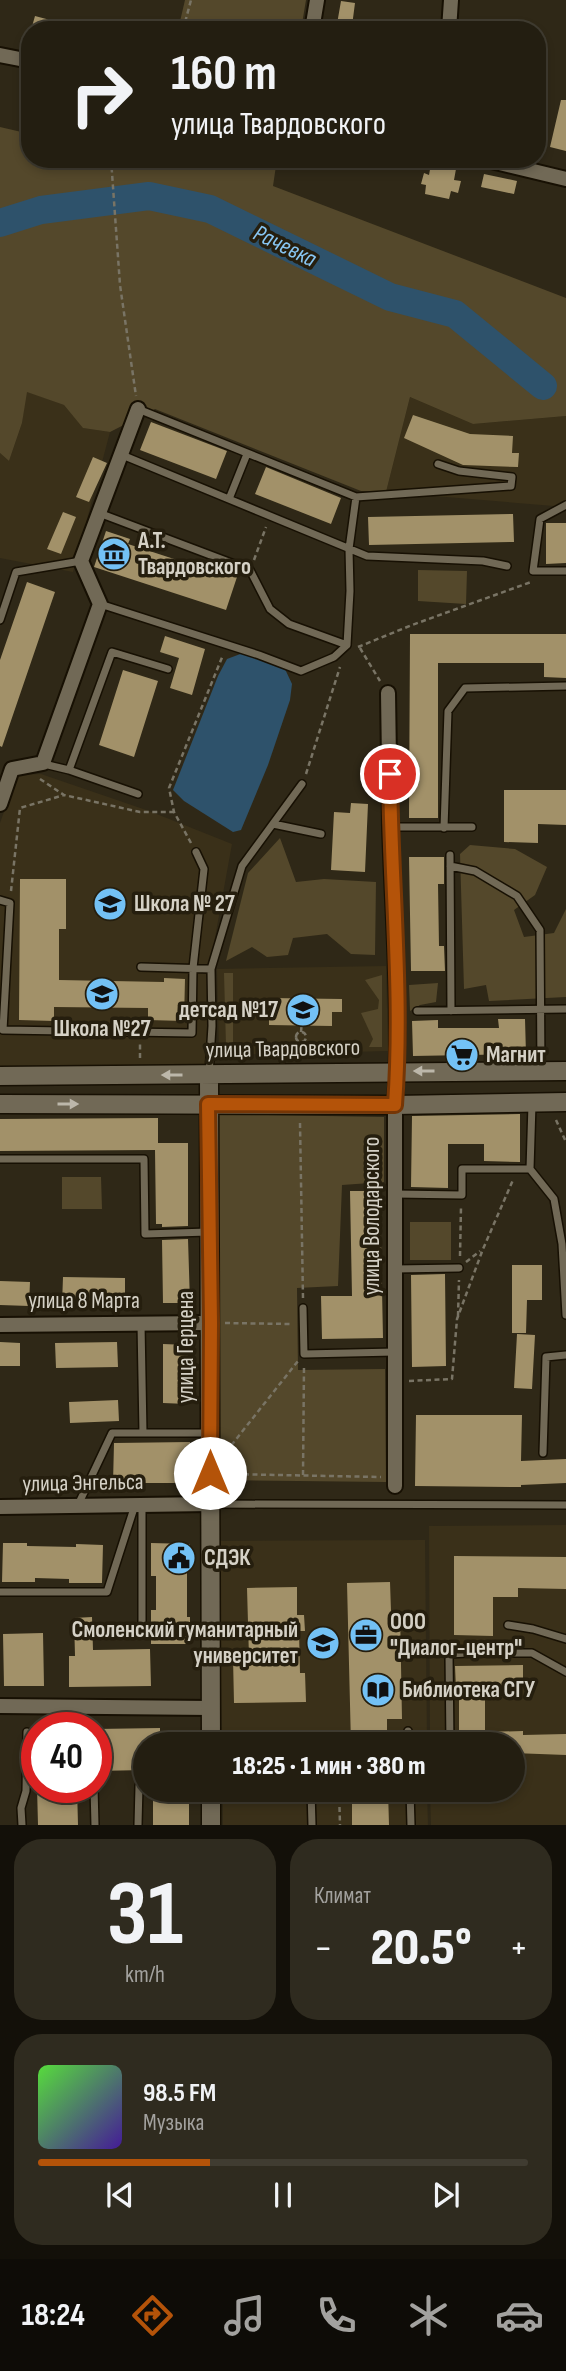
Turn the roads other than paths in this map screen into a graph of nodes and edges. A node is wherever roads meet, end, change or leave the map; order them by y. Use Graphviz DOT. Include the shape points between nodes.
graph roads {
  1 [pos="317,0"];
  2 [pos="451,0"];
  3 [pos="314,21"];
  4 [pos="450,21"];
  5 [pos="0,55"];
  6 [pos="21,59"];
  7 [pos="520,168"];
  8 [pos="566,179"];
  9 [pos="138,409"];
  10 [pos="121,454"];
  11 [pos="247,454"];
  12 [pos="438,464"];
  13 [pos="356,497"];
  14 [pos="229,499"];
  15 [pos="566,505"];
  16 [pos="99,513"];
  17 [pos="349,549"];
  18 [pos="81,561"];
  19 [pos="507,566"];
  20 [pos="566,571"];
  21 [pos="100,604"];
  22 [pos="0,620"];
  23 [pos="346,645"];
  24 [pos="168,669"];
  25 [pos="566,686"];
  26 [pos="388,694"];
  27 [pos="36,765"];
  28 [pos="6,766"];
  29 [pos="69,771"];
  30 [pos="302,784"];
  31 [pos="138,794"];
  32 [pos="0,804"];
  33 [pos="273,824"];
  34 [pos="390,827"];
  35 [pos="472,827"];
  36 [pos="444,828"];
  37 [pos="321,834"];
  38 [pos="196,852"];
  39 [pos="450,855"];
  40 [pos="450,866"];
  41 [pos="0,900"];
  42 [pos="141,967"];
  43 [pos="193,968"];
  44 [pos="211,969"];
  45 [pos="566,1009"];
  46 [pos="541,1010"];
  47 [pos="417,1011"];
  48 [pos="452,1011"];
  49 [pos="541,1071"];
  50 [pos="566,1071"];
  51 [pos="397,1072"];
  52 [pos="209,1074"];
  53 [pos="0,1076"];
  54 [pos="532,1102"];
  55 [pos="0,1104"];
  56 [pos="208,1104"];
  57 [pos="395,1105"];
  58 [pos="559,1106"];
  59 [pos="0,1158"];
  60 [pos="530,1169"];
  61 [pos="395,1195"];
  62 [pos="208,1233"];
  63 [pos="459,1268"];
  64 [pos="395,1269"];
  65 [pos="303,1308"];
  66 [pos="566,1315"];
  67 [pos="211,1323"];
  68 [pos="141,1324"];
  69 [pos="0,1325"];
  70 [pos="395,1352"];
  71 [pos="566,1355"];
  72 [pos="143,1433"];
  73 [pos="210,1433"];
  74 [pos="543,1453"];
  75 [pos="395,1482"];
  76 [pos="209,1504"];
  77 [pos="395,1504"];
  78 [pos="139,1505"];
  79 [pos="566,1505"];
  80 [pos="78,1506"];
  81 [pos="0,1507"];
  82 [pos="0,1591"];
  83 [pos="508,1625"];
  84 [pos="142,1629"];
  85 [pos="566,1639"];
  86 [pos="468,1653"];
  87 [pos="478,1653"];
  88 [pos="566,1672"];
  89 [pos="0,1706"];
  90 [pos="211,1708"];
  91 [pos="211,1732"];
  92 [pos="450,1732"];
  93 [pos="139,1802"];
  94 [pos="211,1802"];
  95 [pos="311,1802"];
  96 [pos="410,1802"];
  97 [pos="22,1803"];
  98 [pos="94,1803"];
  99 [pos="22,1825"];
  100 [pos="94,1825"];
  101 [pos="138,1825"];
  102 [pos="211,1825"];
  103 [pos="312,1825"];
  104 [pos="411,1825"];
  1 -- 3 [label="street"];
  2 -- 4 [label="street"];
  5 -- 6 [label="street"];
  7 -- 8 [label="street"];
  9 -- 10 [label="street"];
  9 -- 11 [label="lane"];
  10 -- 14 [label="lane"];
  10 -- 16 [label="street"];
  11 -- 13 [label="lane"];
  11 -- 14 [label="lane"];
  12 -- 13 [label="lane" via="512,477 511,486"];
  13 -- 17 [label="lane"];
  14 -- 17 [label="lane"];
  15 -- 20 [label="lane" via="540,519 533,571"];
  16 -- 18 [label="street"];
  16 -- 23 [label="lane" via="250,570 270,609 289,624"];
  17 -- 19 [label="lane" via="367,556"];
  17 -- 23 [label="lane"];
  18 -- 21 [label="street"];
  18 -- 22 [label="lane" via="16,572"];
  21 -- 23 [label="lane" via="301,671 334,657"];
  21 -- 27 [label="street"];
  24 -- 29 [label="lane" via="112,652"];
  25 -- 36 [label="lane" via="465,688 448,711"];
  26 -- 34 [label="street, улица Володарского"];
  27 -- 28 [label="street"];
  27 -- 29 [label="lane"];
  28 -- 32 [label="street"];
  29 -- 31 [label="lane"];
  30 -- 33 [label="lane"];
  33 -- 37 [label="lane"];
  33 -- 44 [label="lane" via="242,866"];
  34 -- 36 [label="lane"];
  34 -- 51 [label="street, улица Володарского"];
  35 -- 36 [label="lane"];
  38 -- 43 [label="lane" via="204,869"];
  39 -- 40 [label="lane"];
  40 -- 46 [label="lane" via="475,871 517,896 540,930"];
  40 -- 48 [label="lane"];
  41 -- 43 [label="lane" via="10,904 3,1030 192,1033"];
  42 -- 43 [label="lane"];
  43 -- 44 [label="lane"];
  44 -- 52 [label="lane"];
  45 -- 46 [label="lane"];
  46 -- 48 [label="lane"];
  46 -- 49 [label="lane"];
  47 -- 48 [label="lane"];
  49 -- 50 [label="street, улица Твардовского"];
  49 -- 51 [label="street, улица Твардовского, one-way"];
  51 -- 52 [label="street, улица Твардовского"];
  51 -- 57 [label="street, улица Володарского"];
  52 -- 53 [label="street, улица Твардовского, one-way"];
  52 -- 56 [label="street, улица Герцена"];
  54 -- 57 [label="street"];
  54 -- 58 [label="street"];
  54 -- 60 [label="lane"];
  55 -- 56 [label="street, one-way"];
  56 -- 57 [label="street"];
  56 -- 62 [label="street, улица Герцена"];
  57 -- 61 [label="street, улица Володарского"];
  59 -- 62 [label="lane" via="144,1159 145,1234"];
  60 -- 61 [label="lane" via="462,1169 462,1195"];
  60 -- 66 [label="lane" via="554,1199"];
  61 -- 64 [label="street, улица Володарского"];
  62 -- 67 [label="street, улица Герцена"];
  63 -- 64 [label="lane"];
  64 -- 70 [label="street, улица Володарского"];
  65 -- 70 [label="lane" via="304,1354"];
  67 -- 68 [label="street, улица 8 Марта"];
  67 -- 73 [label="street, улица Герцена"];
  68 -- 69 [label="street, улица 8 Марта"];
  68 -- 72 [label="lane"];
  70 -- 75 [label="street, улица Володарского"];
  71 -- 74 [label="lane" via="546,1357"];
  72 -- 73 [label="lane"];
  72 -- 80 [label="lane" via="112,1433"];
  73 -- 76 [label="street, улица Герцена"];
  75 -- 77 [label="lane"];
  76 -- 77 [label="lane"];
  76 -- 78 [label="street, улица Энгельса"];
  76 -- 90 [label="street, улица Герцена"];
  77 -- 79 [label="lane"];
  78 -- 80 [label="street, улица Энгельса"];
  78 -- 82 [label="lane" via="107,1592"];
  78 -- 84 [label="lane"];
  80 -- 81 [label="street, улица Энгельса"];
  83 -- 85 [label="lane"];
  86 -- 92 [label="lane" via="449,1654"];
  87 -- 88 [label="lane" via="532,1653"];
  89 -- 90 [label="street"];
  90 -- 91 [label="street, улица Герцена"];
  93 -- 101 [label="lane"];
  94 -- 102 [label="street"];
  95 -- 103 [label="lane"];
  96 -- 104 [label="lane"];
  97 -- 99 [label="lane"];
  98 -- 100 [label="lane"];
}
